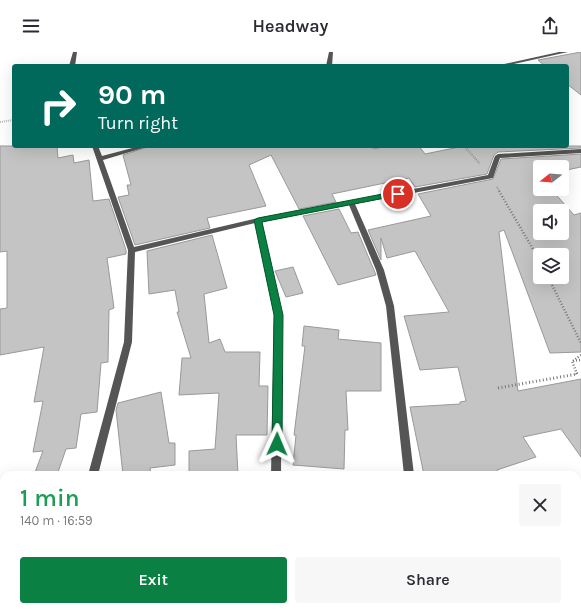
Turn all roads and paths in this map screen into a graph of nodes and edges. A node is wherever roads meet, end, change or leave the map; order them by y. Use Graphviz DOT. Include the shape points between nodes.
graph roads {
  1 [pos="75,52"];
  2 [pos="331,52"];
  3 [pos="566,52"];
  4 [pos="72,64"];
  5 [pos="329,64"];
  6 [pos="508,64"];
  7 [pos="12,120"];
  8 [pos="0,122"];
  9 [pos="96,148"];
  10 [pos="139,148"];
  11 [pos="466,148"];
  12 [pos="581,151"];
  13 [pos="100,159"];
  14 [pos="491,177"];
  15 [pos="351,202"];
  16 [pos="258,220"];
  17 [pos="534,248"];
  18 [pos="132,250"];
  19 [pos="552,284"];
  20 [pos="581,343"];
  21 [pos="581,355"];
  22 [pos="581,360"];
  23 [pos="572,361"];
  24 [pos="498,388"];
  25 [pos="94,471"];
  26 [pos="276,471"];
  27 [pos="408,471"];
  1 -- 4 [label="street"];
  2 -- 5 [label="street"];
  3 -- 6 [label="street"];
  7 -- 8 [label="path"];
  9 -- 13 [label="street"];
  10 -- 13 [label="street"];
  11 -- 14 [label="path"];
  12 -- 14 [label="street" via="498,156"];
  13 -- 18 [label="street"];
  14 -- 15 [label="street"];
  14 -- 17 [label="path"];
  15 -- 16 [label="street"];
  15 -- 27 [label="street" via="380,270 390,306"];
  16 -- 18 [label="street"];
  16 -- 26 [label="street" via="278,315"];
  18 -- 25 [label="street" via="128,342"];
  19 -- 20 [label="path"];
  21 -- 23 [label="path"];
  22 -- 23 [label="path"];
  23 -- 24 [label="path" via="576,374"];
}
